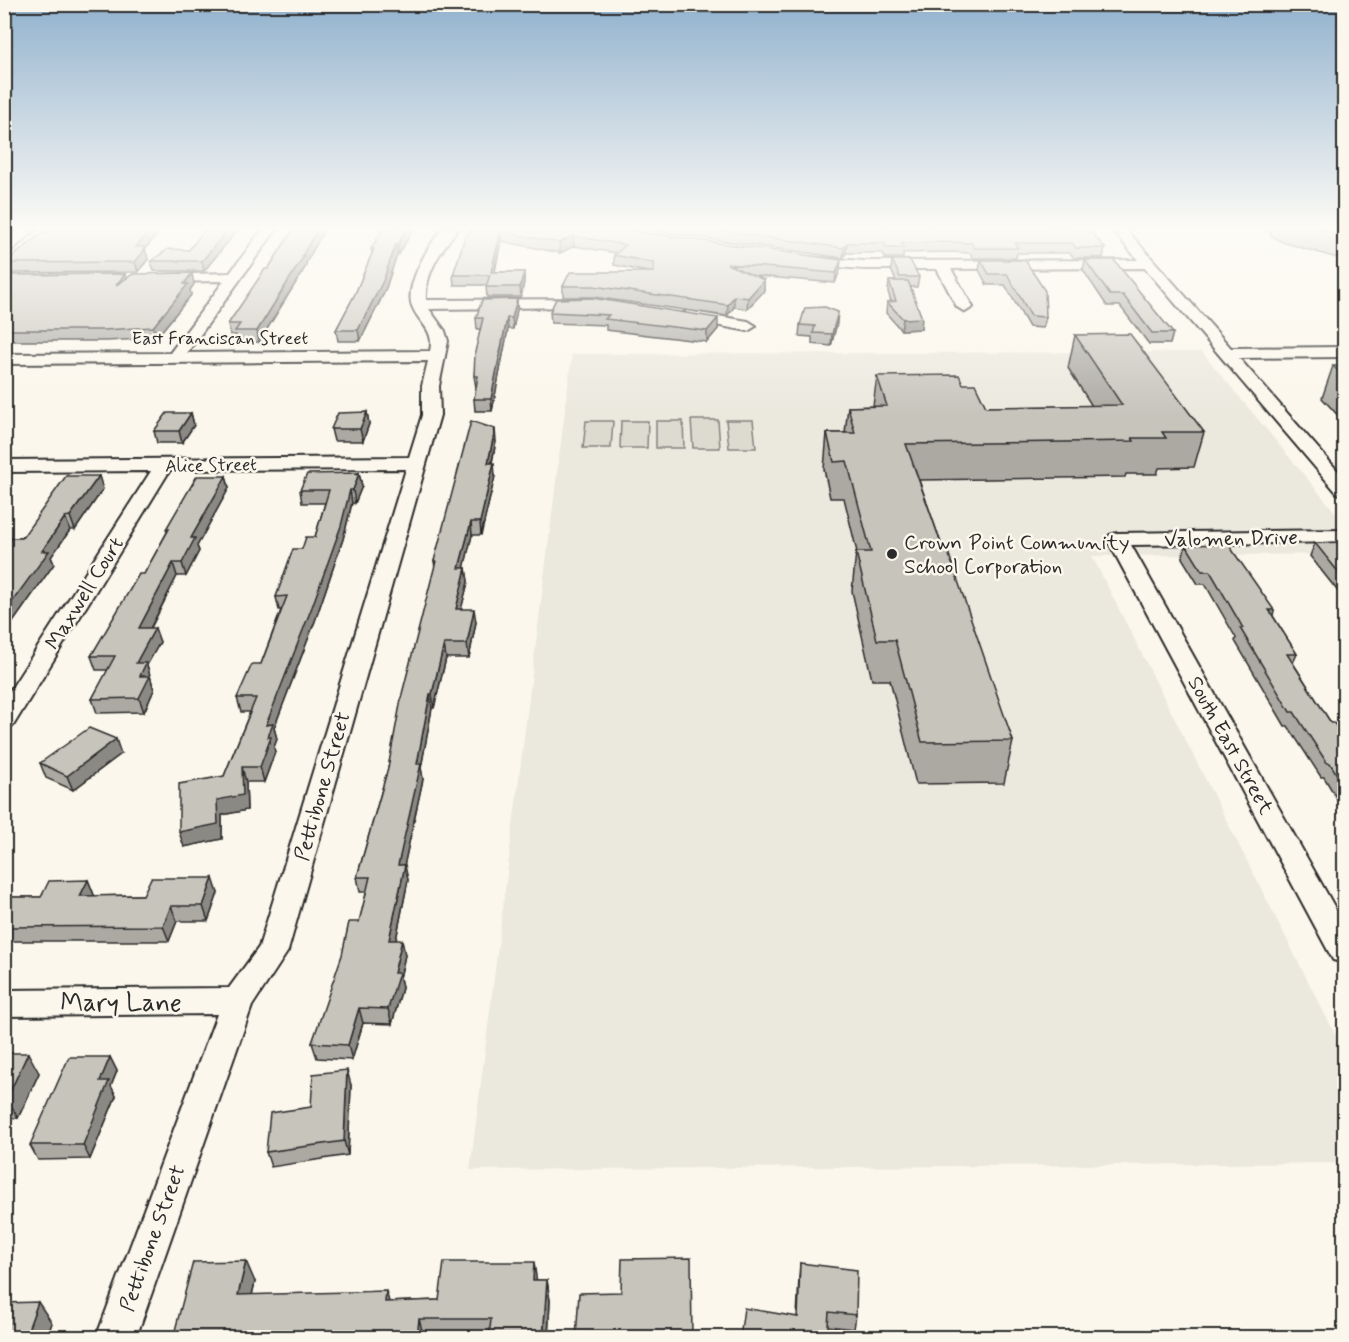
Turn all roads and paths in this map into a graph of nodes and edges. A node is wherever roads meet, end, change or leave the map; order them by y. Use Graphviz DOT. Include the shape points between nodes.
graph roads {
  1 [pos="226,290"];
  2 [pos="420,290"];
  3 [pos="955,290"];
  4 [pos="1170,290"];
  5 [pos="419,304"];
  6 [pos="603,304"];
  7 [pos="965,307"];
  8 [pos="666,313"];
  9 [pos="748,326"];
  10 [pos="1344,352"];
  11 [pos="1226,353"];
  12 [pos="436,357"];
  13 [pos="175,358"];
  14 [pos="4,359"];
  15 [pos="418,463"];
  16 [pos="164,465"];
  17 [pos="4,466"];
  18 [pos="1344,489"];
  19 [pos="1344,536"];
  20 [pos="1117,539"];
  21 [pos="4,720"];
  22 [pos="1344,951"];
  23 [pos="238,1001"];
  24 [pos="4,1003"];
  25 [pos="117,1338"];
  1 -- 13 [label="street"];
  2 -- 5 [label="street"];
  3 -- 7 [label="street"];
  4 -- 11 [label="street"];
  5 -- 6 [label="street"];
  5 -- 12 [label="street, Pettibone Street" via="439,336"];
  8 -- 9 [label="street"];
  10 -- 11 [label="street"];
  11 -- 18 [label="street"];
  12 -- 13 [label="street, East Franciscan Street"];
  12 -- 15 [label="street, Pettibone Street" via="431,415"];
  13 -- 14 [label="street, East Franciscan Street"];
  15 -- 16 [label="street, Alice Street"];
  15 -- 23 [label="street, Pettibone Street" via="273,951"];
  16 -- 17 [label="street, Alice Street"];
  16 -- 21 [label="street, Maxwell Court"];
  19 -- 20 [label="street, Valomen Drive"];
  20 -- 22 [label="street, South East Street"];
  23 -- 24 [label="street, Mary Lane"];
  23 -- 25 [label="street, Pettibone Street"];
}
